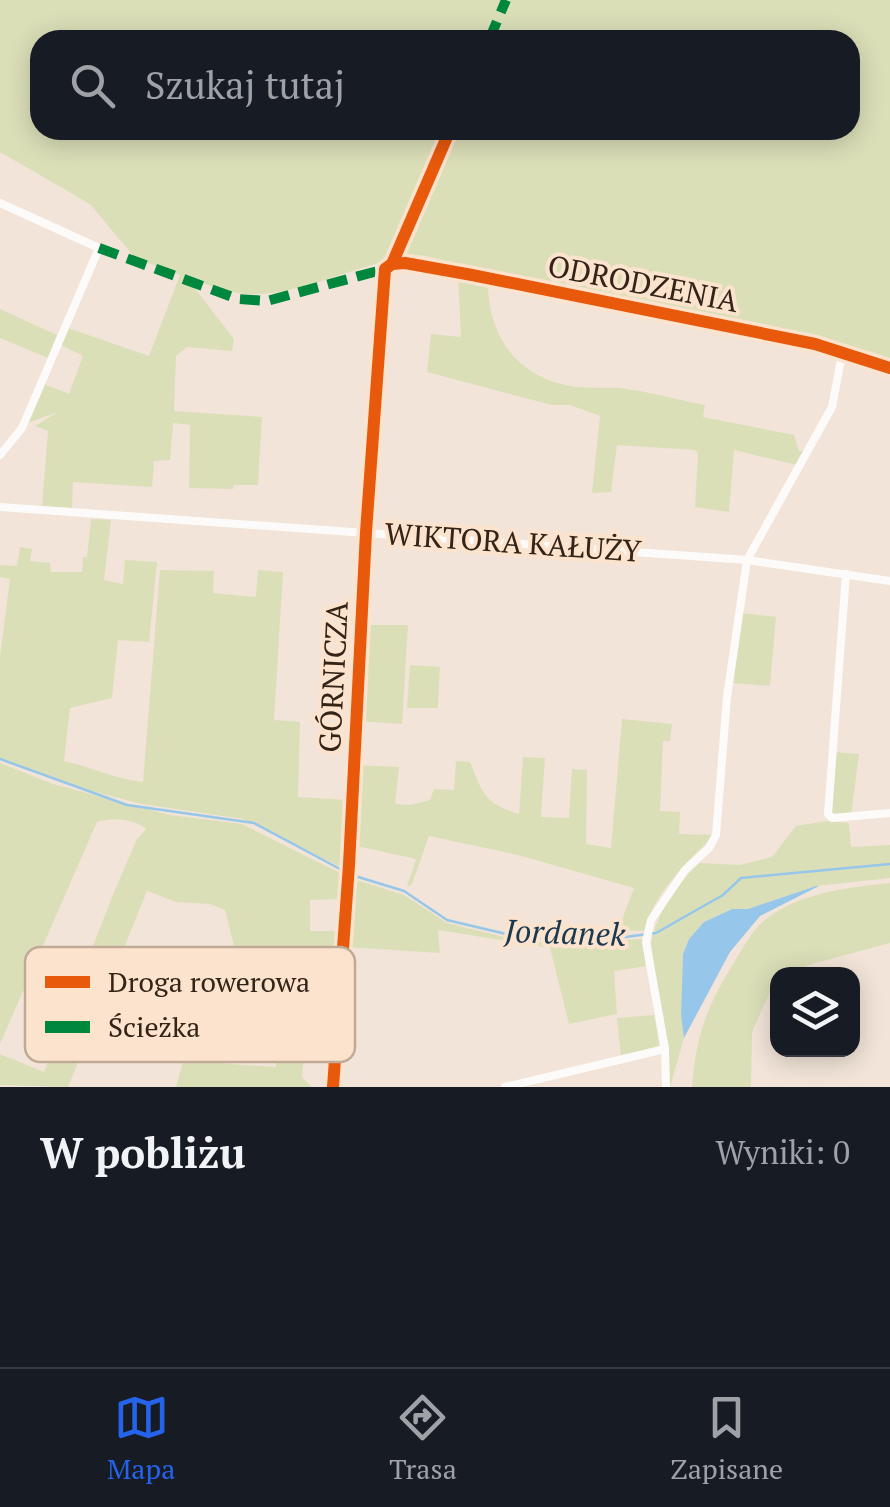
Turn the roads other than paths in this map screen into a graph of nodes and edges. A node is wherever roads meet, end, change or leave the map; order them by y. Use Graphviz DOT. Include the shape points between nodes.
graph roads {
  1 [pos="0,203"];
  2 [pos="385,269"];
  3 [pos="842,354"];
  4 [pos="890,368"];
  5 [pos="0,454"];
  6 [pos="0,506"];
  7 [pos="366,532"];
  8 [pos="747,560"];
  9 [pos="846,574"];
  10 [pos="890,581"];
  11 [pos="890,813"];
  12 [pos="343,947"];
  13 [pos="665,1049"];
  14 [pos="335,1062"];
  15 [pos="333,1087"];
  16 [pos="505,1087"];
  17 [pos="666,1087"];
  1 -- 5 [label="street" via="100,248 22,428"];
  2 -- 3 [label="street, ODRODZENIA" via="405,262"];
  2 -- 7 [label="street, GÓRNICZA"];
  3 -- 4 [label="street, ODRODZENIA"];
  3 -- 8 [label="street" via="832,407"];
  6 -- 7 [label="street, WIKTORA KAŁUŻY"];
  7 -- 8 [label="street, WIKTORA KAŁUŻY"];
  7 -- 12 [label="street, GÓRNICZA"];
  8 -- 9 [label="street, WIKTORA KAŁUŻY"];
  8 -- 13 [label="street" via="716,836 685,870 648,935"];
  9 -- 10 [label="street, WIKTORA KAŁUŻY"];
  9 -- 11 [label="street" via="828,814"];
  13 -- 16 [label="street"];
  13 -- 17 [label="street"];
  14 -- 15 [label="street, GÓRNICZA"];
}
